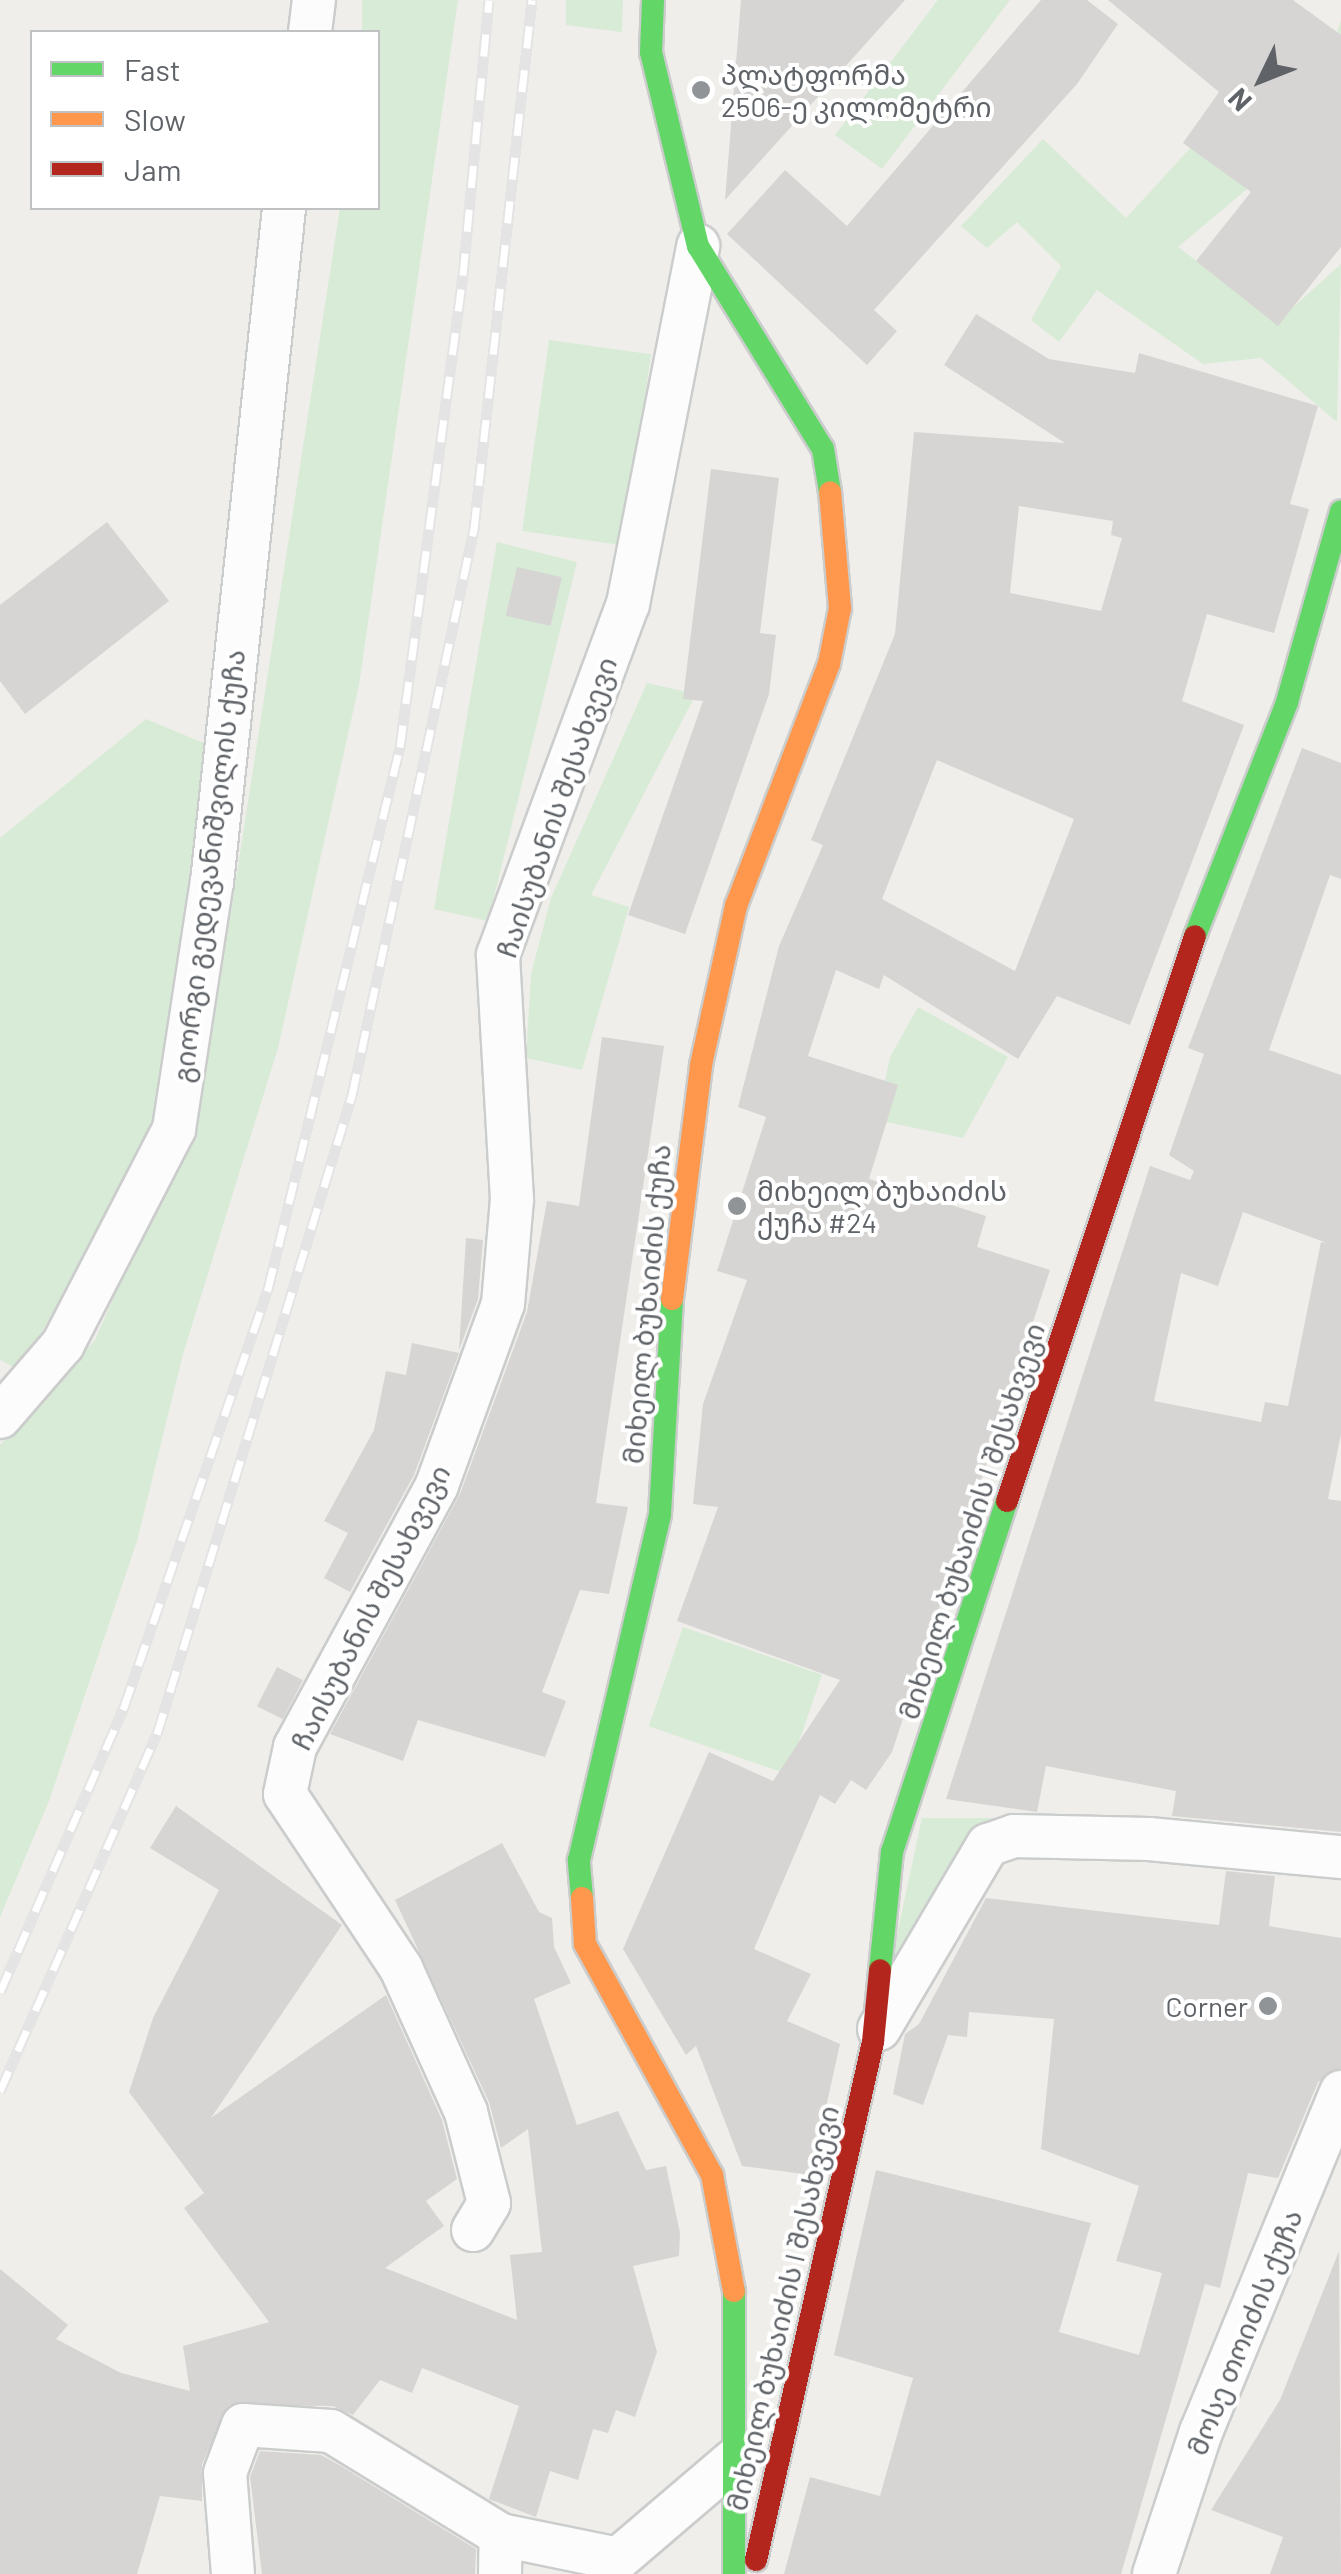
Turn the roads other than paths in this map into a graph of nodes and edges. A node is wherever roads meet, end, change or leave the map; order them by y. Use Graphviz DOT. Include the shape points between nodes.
graph roads {
  1 [pos="314,0"];
  2 [pos="653,0"];
  3 [pos="310,30"];
  4 [pos="284,210"];
  5 [pos="698,246"];
  6 [pos="1341,511"];
  7 [pos="0,1417"];
  8 [pos="1341,1857"];
  9 [pos="873,2042"];
  10 [pos="1341,2092"];
  11 [pos="474,2230"];
  12 [pos="734,2460"];
  13 [pos="501,2555"];
  14 [pos="233,2574"];
  15 [pos="734,2574"];
  16 [pos="753,2574"];
  17 [pos="1154,2574"];
  1 -- 3 [label="street"];
  2 -- 5 [label="street, მიხეილ ბუხაიძის ქუჩა" via="651,52"];
  4 -- 7 [label="street, გიორგი გედევანიშვილის ქუჩა" via="212,882 174,1129 63,1344"];
  5 -- 11 [label="street, ჩაისუბანის შესახვევი" via="628,604 498,955 512,1200 503,1304 436,1485 295,1747 284,1794 402,1968 466,2112 489,2204"];
  5 -- 12 [label="street, მიხეილ ბუხაიძის ქუჩა" via="824,449 840,608 829,664 736,906 701,1066 676,1234 660,1514 579,1860 585,1944 712,2175 734,2266"];
  6 -- 9 [label="street, მიხეილ ბუხაიძის I შესახვევი" via="1287,702 1182,970 892,1852"];
  8 -- 9 [label="street" via="1149,1839 1014,1836 988,1845"];
  9 -- 16 [label="street, მიხეილ ბუხაიძის I შესახვევი"];
  10 -- 17 [label="street, მოსე თოიძის ქუჩა" via="1201,2432"];
  12 -- 13 [label="street" via="618,2559"];
  12 -- 15 [label="street, მიხეილ ბუხაიძის ქუჩა"];
  13 -- 14 [label="street" via="331,2432 243,2425 225,2473"];
}
